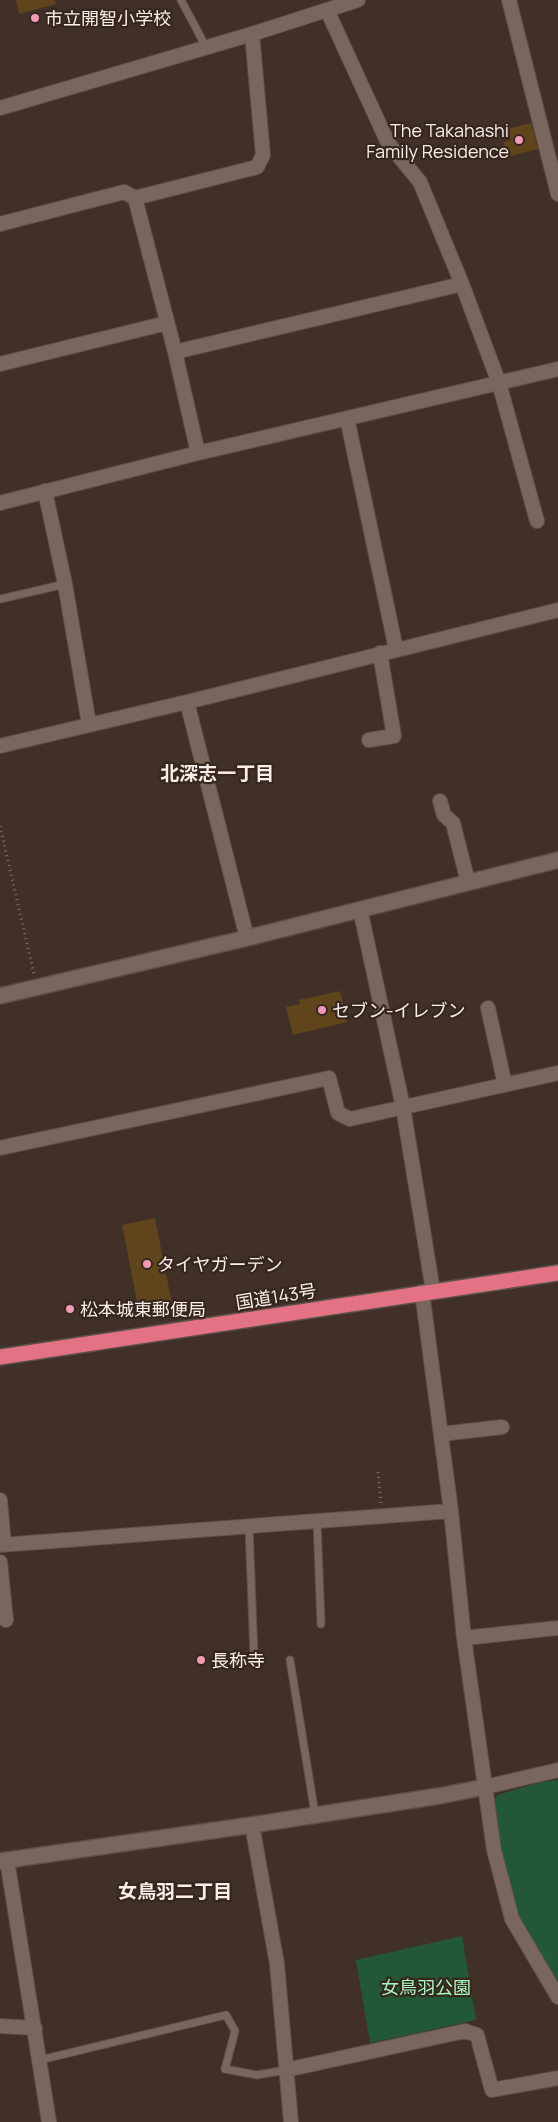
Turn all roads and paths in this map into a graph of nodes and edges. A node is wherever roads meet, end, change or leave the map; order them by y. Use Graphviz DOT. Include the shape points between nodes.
graph roads {
  1 [pos="181,0"];
  2 [pos="358,0"];
  3 [pos="509,0"];
  4 [pos="327,10"];
  5 [pos="252,34"];
  6 [pos="206,47"];
  7 [pos="0,108"];
  8 [pos="558,194"];
  9 [pos="135,198"];
  10 [pos="0,224"];
  11 [pos="462,284"];
  12 [pos="167,323"];
  13 [pos="175,352"];
  14 [pos="0,364"];
  15 [pos="558,370"];
  16 [pos="499,383"];
  17 [pos="347,418"];
  18 [pos="198,453"];
  19 [pos="45,491"];
  20 [pos="0,504"];
  21 [pos="537,521"];
  22 [pos="65,584"];
  23 [pos="0,599"];
  24 [pos="558,610"];
  25 [pos="396,649"];
  26 [pos="380,653"];
  27 [pos="187,702"];
  28 [pos="89,724"];
  29 [pos="369,740"];
  30 [pos="0,746"];
  31 [pos="440,801"];
  32 [pos="0,826"];
  33 [pos="558,860"];
  34 [pos="468,882"];
  35 [pos="360,909"];
  36 [pos="247,938"];
  37 [pos="37,987"];
  38 [pos="0,996"];
  39 [pos="488,1008"];
  40 [pos="558,1073"];
  41 [pos="505,1085"];
  42 [pos="403,1107"];
  43 [pos="0,1148"];
  44 [pos="558,1274"];
  45 [pos="428,1292"];
  46 [pos="0,1357"];
  47 [pos="502,1427"];
  48 [pos="441,1434"];
  49 [pos="378,1472"];
  50 [pos="0,1500"];
  51 [pos="451,1512"];
  52 [pos="382,1516"];
  53 [pos="317,1521"];
  54 [pos="248,1526"];
  55 [pos="2,1545"];
  56 [pos="0,1562"];
  57 [pos="6,1620"];
  58 [pos="321,1624"];
  59 [pos="558,1628"];
  60 [pos="464,1638"];
  61 [pos="254,1655"];
  62 [pos="290,1660"];
  63 [pos="558,1770"];
  64 [pos="485,1787"];
  65 [pos="315,1814"];
  66 [pos="252,1825"];
  67 [pos="4,1861"];
  68 [pos="558,1997"];
  69 [pos="0,2026"];
  70 [pos="35,2028"];
  71 [pos="40,2060"];
  72 [pos="286,2070"];
  73 [pos="558,2078"];
  74 [pos="49,2122"];
  75 [pos="291,2122"];
  1 -- 6 [label="lane"];
  2 -- 4 [label="street"];
  3 -- 8 [label="street"];
  4 -- 5 [label="street"];
  4 -- 11 [label="street" via="388,144 420,182"];
  5 -- 6 [label="street"];
  5 -- 9 [label="street" via="263,155 257,167"];
  6 -- 7 [label="street"];
  9 -- 10 [label="street" via="124,192"];
  9 -- 12 [label="street"];
  11 -- 13 [label="street"];
  11 -- 16 [label="street"];
  12 -- 13 [label="street"];
  12 -- 14 [label="street"];
  13 -- 18 [label="street"];
  15 -- 16 [label="street"];
  16 -- 17 [label="street"];
  16 -- 21 [label="street"];
  17 -- 18 [label="street"];
  17 -- 25 [label="street"];
  18 -- 19 [label="street"];
  19 -- 20 [label="street"];
  19 -- 22 [label="street"];
  22 -- 23 [label="lane"];
  22 -- 28 [label="street"];
  24 -- 25 [label="street"];
  25 -- 26 [label="street"];
  26 -- 27 [label="street"];
  26 -- 29 [label="street" via="394,736"];
  27 -- 28 [label="street"];
  27 -- 36 [label="street"];
  28 -- 30 [label="street"];
  31 -- 34 [label="street" via="444,815 453,823"];
  32 -- 37 [label="path"];
  33 -- 34 [label="street"];
  34 -- 35 [label="street"];
  35 -- 36 [label="street"];
  35 -- 42 [label="street"];
  36 -- 37 [label="street"];
  37 -- 38 [label="street"];
  39 -- 41 [label="street"];
  40 -- 41 [label="street"];
  41 -- 42 [label="street"];
  42 -- 43 [label="street" via="350,1119 338,1113 330,1078"];
  42 -- 45 [label="street"];
  44 -- 45 [label="highway, 国道143号"];
  45 -- 46 [label="highway, 国道143号"];
  45 -- 48 [label="street"];
  47 -- 48 [label="street"];
  48 -- 51 [label="street"];
  49 -- 52 [label="path"];
  50 -- 55 [label="street"];
  51 -- 52 [label="street"];
  51 -- 60 [label="street"];
  52 -- 53 [label="street"];
  53 -- 54 [label="street"];
  53 -- 58 [label="lane"];
  54 -- 55 [label="street"];
  54 -- 61 [label="lane"];
  56 -- 57 [label="street"];
  59 -- 60 [label="street"];
  60 -- 64 [label="street"];
  62 -- 65 [label="lane"];
  63 -- 64 [label="street"];
  64 -- 65 [label="street"];
  64 -- 68 [label="street" via="494,1850 512,1919"];
  65 -- 66 [label="street"];
  66 -- 67 [label="street"];
  66 -- 72 [label="street" via="276,1964"];
  67 -- 70 [label="street"];
  69 -- 70 [label="street"];
  70 -- 71 [label="street"];
  71 -- 72 [label="lane" via="226,2015 235,2031 225,2069 257,2075"];
  71 -- 74 [label="street"];
  72 -- 73 [label="street" via="465,2031 477,2035 492,2090"];
  72 -- 75 [label="street"];
}
